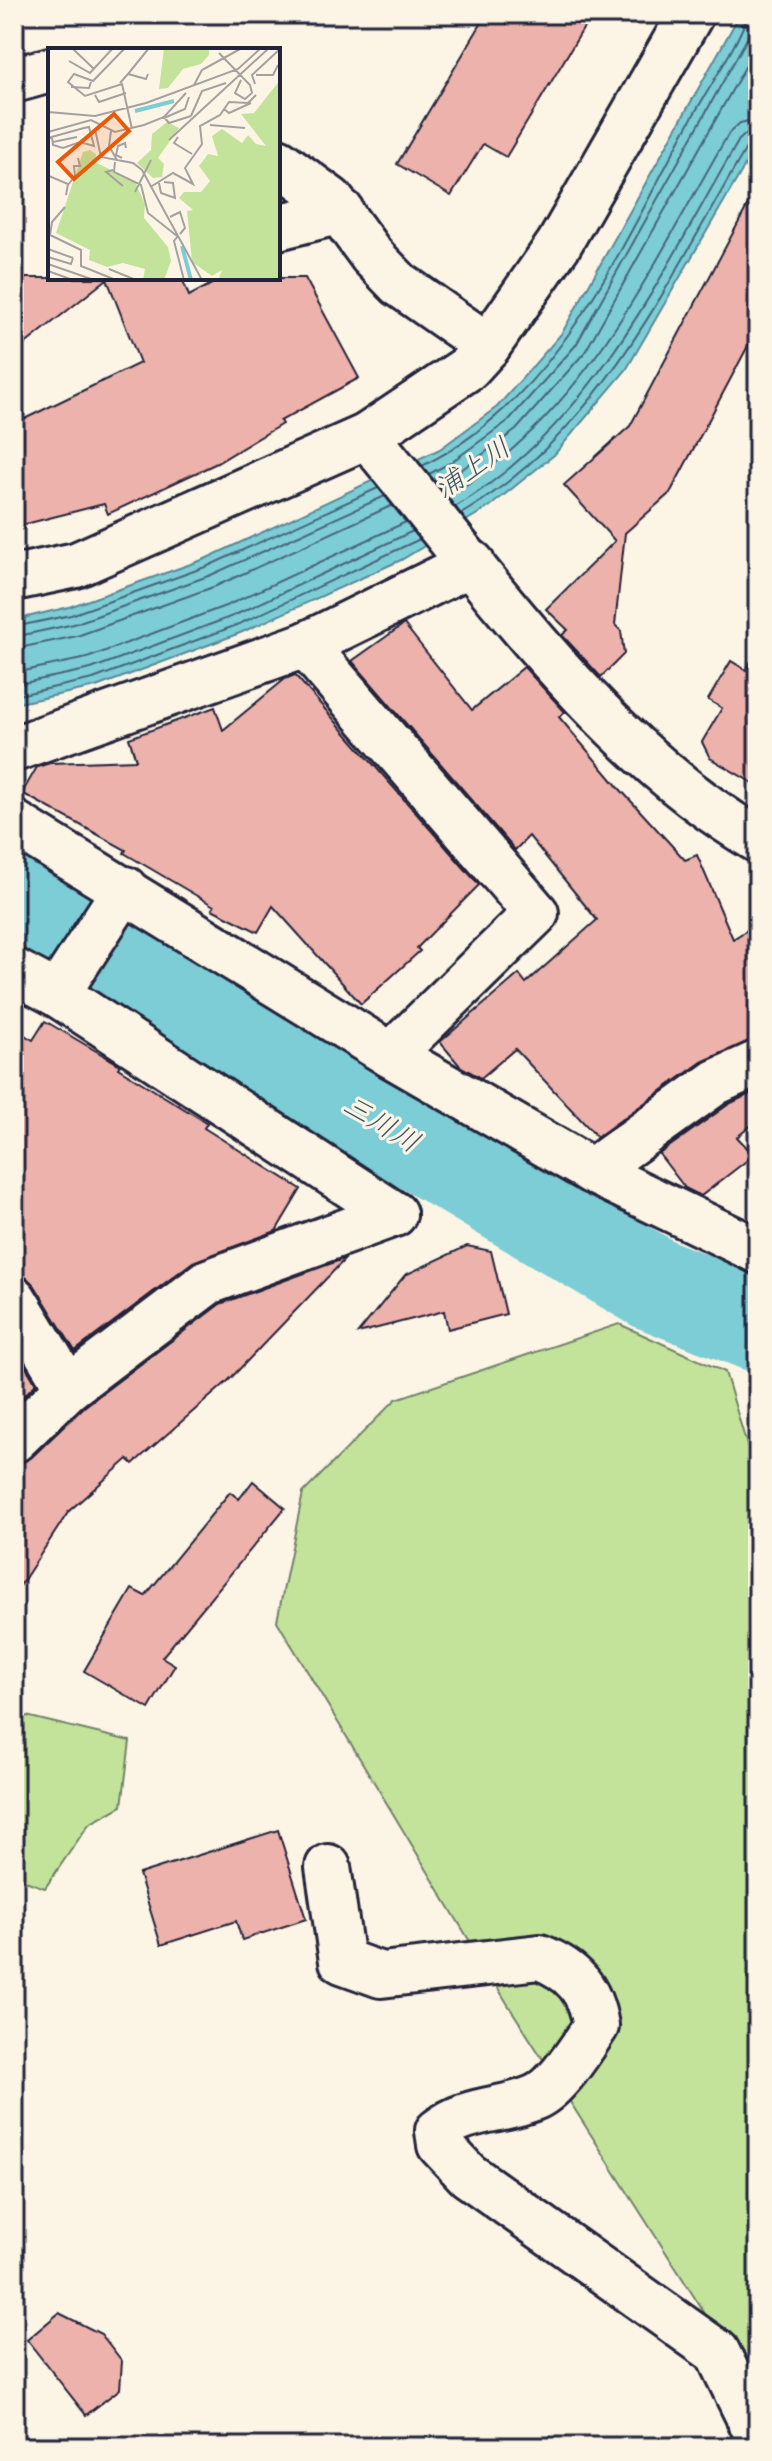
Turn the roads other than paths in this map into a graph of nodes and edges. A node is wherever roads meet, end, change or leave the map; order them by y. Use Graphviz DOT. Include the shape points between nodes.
graph roads {
  1 [pos="691,14"];
  2 [pos="48,71"];
  3 [pos="14,80"];
  4 [pos="280,162"];
  5 [pos="341,211"];
  6 [pos="280,226"];
  7 [pos="488,346"];
  8 [pos="367,436"];
  9 [pos="469,559"];
  10 [pos="14,578"];
  11 [pos="305,645"];
  12 [pos="14,749"];
  13 [pos="14,823"];
  14 [pos="758,840"];
  15 [pos="125,889"];
  16 [pos="14,971"];
  17 [pos="57,994"];
  18 [pos="391,1055"];
  19 [pos="758,1063"];
  20 [pos="592,1171"];
  21 [pos="758,1251"];
  22 [pos="14,1299"];
  23 [pos="68,1388"];
  24 [pos="14,1440"];
  25 [pos="328,1867"];
  26 [pos="758,2436"];
  1 -- 7 [label="street" via="559,244"];
  2 -- 3 [label="street"];
  4 -- 5 [label="street"];
  5 -- 6 [label="street"];
  5 -- 7 [label="street" via="399,284"];
  7 -- 8 [label="street" via="468,368"];
  8 -- 9 [label="street"];
  8 -- 10 [label="street" via="76,565"];
  9 -- 11 [label="street"];
  9 -- 14 [label="street" via="554,663 665,773 718,817"];
  11 -- 12 [label="street"];
  11 -- 18 [label="street" via="536,913"];
  13 -- 15 [label="street"];
  15 -- 17 [label="street"];
  15 -- 18 [label="street"];
  16 -- 17 [label="street"];
  17 -- 23 [label="street" via="394,1214 208,1282"];
  18 -- 20 [label="street"];
  19 -- 20 [label="street" via="716,1082"];
  20 -- 21 [label="street"];
  22 -- 23 [label="street"];
  23 -- 24 [label="street"];
  25 -- 26 [label="street" via="342,1961 381,1975 540,1957 578,1980 592,2003 596,2026 572,2062 539,2096 455,2117 438,2131 440,2145 468,2175 717,2352"];
}
